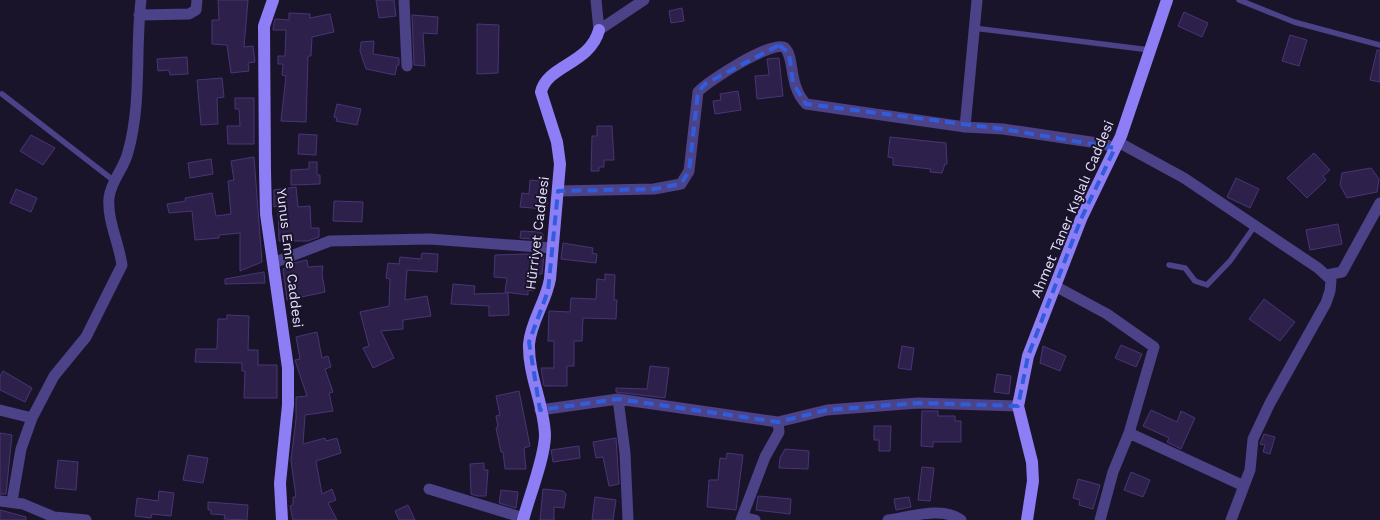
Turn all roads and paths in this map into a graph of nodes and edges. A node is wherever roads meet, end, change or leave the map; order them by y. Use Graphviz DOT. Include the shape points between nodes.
graph roads {
  1 [pos="141,0"];
  2 [pos="197,0"];
  3 [pos="273,0"];
  4 [pos="404,0"];
  5 [pos="596,0"];
  6 [pos="644,0"];
  7 [pos="977,0"];
  8 [pos="1167,0"];
  9 [pos="1239,0"];
  10 [pos="139,15"];
  11 [pos="973,28"];
  12 [pos="599,30"];
  13 [pos="1380,45"];
  14 [pos="1152,50"];
  15 [pos="407,66"];
  16 [pos="2,94"];
  17 [pos="965,127"];
  18 [pos="1116,145"];
  19 [pos="113,180"];
  20 [pos="558,191"];
  21 [pos="1380,203"];
  22 [pos="1254,227"];
  23 [pos="552,248"];
  24 [pos="273,263"];
  25 [pos="1169,265"];
  26 [pos="1327,275"];
  27 [pos="1055,286"];
  28 [pos="618,399"];
  29 [pos="1018,406"];
  30 [pos="0,410"];
  31 [pos="540,410"];
  32 [pos="32,418"];
  33 [pos="778,422"];
  34 [pos="1129,433"];
  35 [pos="1244,486"];
  36 [pos="428,489"];
  37 [pos="0,501"];
  38 [pos="12,502"];
  39 [pos="29,515"];
  40 [pos="523,519"];
  41 [pos="741,519"];
  42 [pos="86,520"];
  43 [pos="282,520"];
  44 [pos="628,520"];
  45 [pos="755,520"];
  46 [pos="888,520"];
  47 [pos="961,520"];
  48 [pos="1027,520"];
  49 [pos="1100,520"];
  50 [pos="1231,520"];
  1 -- 10 [label="street"];
  2 -- 10 [label="street" via="196,10 189,14"];
  3 -- 24 [label="street, Yunus Emre Caddesi" via="264,26 266,214"];
  4 -- 15 [label="street"];
  5 -- 12 [label="street"];
  6 -- 12 [label="street"];
  7 -- 11 [label="street"];
  8 -- 14 [label="street, Ahmet Taner Kışlalı Caddesi"];
  9 -- 13 [label="lane" via="1294,22"];
  10 -- 19 [label="street" via="132,129 128,153"];
  11 -- 14 [label="lane"];
  11 -- 17 [label="street"];
  12 -- 20 [label="street, Hürriyet Caddesi" via="596,42 548,79 541,92 559,153"];
  14 -- 18 [label="street, Ahmet Taner Kışlalı Caddesi"];
  16 -- 19 [label="lane"];
  17 -- 18 [label="street" via="1003,129"];
  17 -- 20 [label="street" via="806,104 793,83 789,53 779,45 756,54 705,84 698,92 690,170 681,184 654,190"];
  18 -- 22 [label="street" via="1184,178"];
  18 -- 27 [label="street, Ahmet Taner Kışlalı Caddesi" via="1081,219"];
  19 -- 32 [label="street" via="109,199 111,223 122,265 86,337 54,376"];
  20 -- 23 [label="street, Hürriyet Caddesi"];
  21 -- 26 [label="street" via="1342,272"];
  22 -- 25 [label="lane" via="1230,261 1207,284 1195,281 1185,268"];
  22 -- 26 [label="street"];
  23 -- 24 [label="street" via="430,239 330,241"];
  23 -- 31 [label="street, Hürriyet Caddesi" via="548,291 531,329 529,342 530,364"];
  24 -- 43 [label="street, Yunus Emre Caddesi" via="286,346 288,386 280,483"];
  26 -- 35 [label="street" via="1331,280 1329,295 1253,439 1250,470"];
  27 -- 29 [label="street, Ahmet Taner Kışlalı Caddesi" via="1028,356"];
  27 -- 34 [label="street" via="1107,314 1154,347"];
  28 -- 31 [label="street"];
  28 -- 33 [label="street"];
  28 -- 44 [label="street" via="625,453"];
  29 -- 33 [label="street" via="918,404 827,410"];
  29 -- 48 [label="street, Ahmet Taner Kışlalı Caddesi" via="1032,462 1033,481"];
  30 -- 32 [label="street"];
  31 -- 40 [label="street, Hürriyet Caddesi" via="544,442"];
  32 -- 38 [label="street" via="21,449"];
  33 -- 41 [label="street" via="779,432 765,457"];
  34 -- 35 [label="street"];
  34 -- 49 [label="street"];
  35 -- 50 [label="street"];
  36 -- 40 [label="street"];
  37 -- 38 [label="street"];
  38 -- 39 [label="street" via="23,504"];
  39 -- 42 [label="street"];
  41 -- 45 [label="street"];
  46 -- 47 [label="street" via="943,513 953,514"];
}
